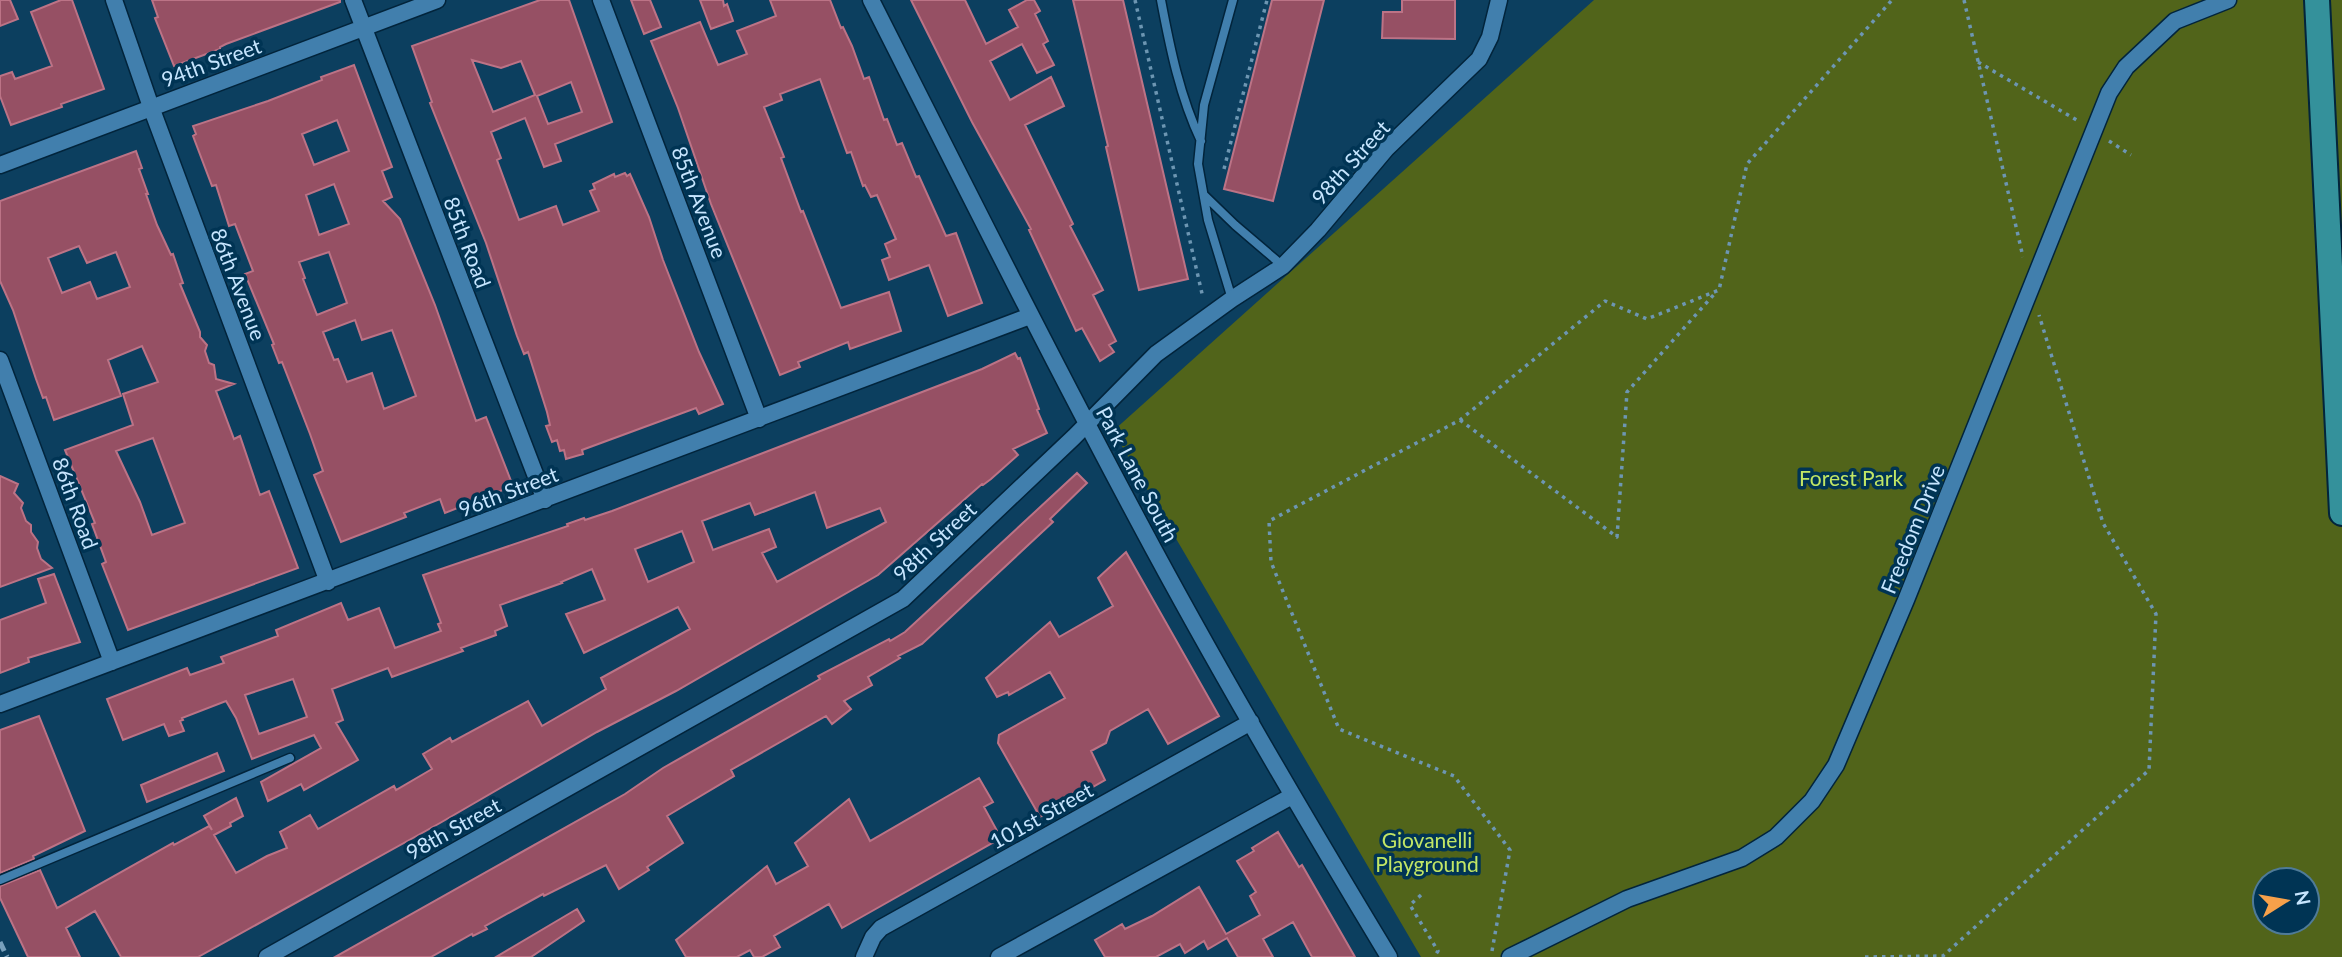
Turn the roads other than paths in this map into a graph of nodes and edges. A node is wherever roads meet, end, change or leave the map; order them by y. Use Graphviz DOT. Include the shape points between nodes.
graph roads {
  1 [pos="114,0"];
  2 [pos="353,0"];
  3 [pos="437,0"];
  4 [pos="601,0"];
  5 [pos="871,0"];
  6 [pos="1161,0"];
  7 [pos="1233,0"];
  8 [pos="1499,0"];
  9 [pos="2228,0"];
  10 [pos="2317,0"];
  11 [pos="363,28"];
  12 [pos="151,107"];
  13 [pos="1201,141"];
  14 [pos="0,165"];
  15 [pos="1204,195"];
  16 [pos="1283,266"];
  17 [pos="1232,299"];
  18 [pos="1030,316"];
  19 [pos="0,360"];
  20 [pos="759,419"];
  21 [pos="1087,424"];
  22 [pos="545,500"];
  23 [pos="2342,513"];
  24 [pos="328,582"];
  25 [pos="113,662"];
  26 [pos="0,704"];
  27 [pos="1251,722"];
  28 [pos="290,758"];
  29 [pos="1292,796"];
  30 [pos="0,880"];
  31 [pos="267,957"];
  32 [pos="864,957"];
  33 [pos="999,957"];
  34 [pos="1389,957"];
  35 [pos="1510,957"];
  1 -- 12 [label="street, 86th Avenue"];
  2 -- 11 [label="street, 85th Road"];
  3 -- 11 [label="street, 94th Street"];
  4 -- 20 [label="street, 85th Avenue"];
  5 -- 18 [label="street, Park Lane South"];
  6 -- 13 [label="lane" via="1188,114"];
  7 -- 13 [label="lane" via="1205,106"];
  8 -- 16 [label="street, 98th Street" via="1479,59 1386,149"];
  9 -- 35 [label="street, Freedom Drive" via="2175,21 2126,67 2109,93 1879,664 1836,765 1812,801 1776,837 1742,858 1627,899"];
  10 -- 23 [label="main road"];
  11 -- 12 [label="street, 94th Street"];
  11 -- 22 [label="street, 85th Road"];
  12 -- 14 [label="street, 94th Street"];
  12 -- 24 [label="street, 86th Avenue"];
  13 -- 15 [label="lane"];
  15 -- 16 [label="lane"];
  15 -- 17 [label="lane"];
  16 -- 17 [label="street, 98th Street"];
  17 -- 21 [label="street, 98th Street" via="1156,354"];
  18 -- 20 [label="street, 96th Street"];
  18 -- 21 [label="street, Park Lane South"];
  19 -- 25 [label="street, 86th Road"];
  20 -- 22 [label="street, 96th Street"];
  21 -- 27 [label="street, Park Lane South"];
  21 -- 31 [label="street, 98th Street" via="903,599"];
  22 -- 24 [label="street, 96th Street"];
  24 -- 25 [label="street, 96th Street"];
  25 -- 26 [label="street, 96th Street"];
  27 -- 29 [label="street, Park Lane South"];
  27 -- 32 [label="street, 101st Street" via="881,928"];
  28 -- 30 [label="lane"];
  29 -- 33 [label="street"];
  29 -- 34 [label="street, Park Lane South"];
}
